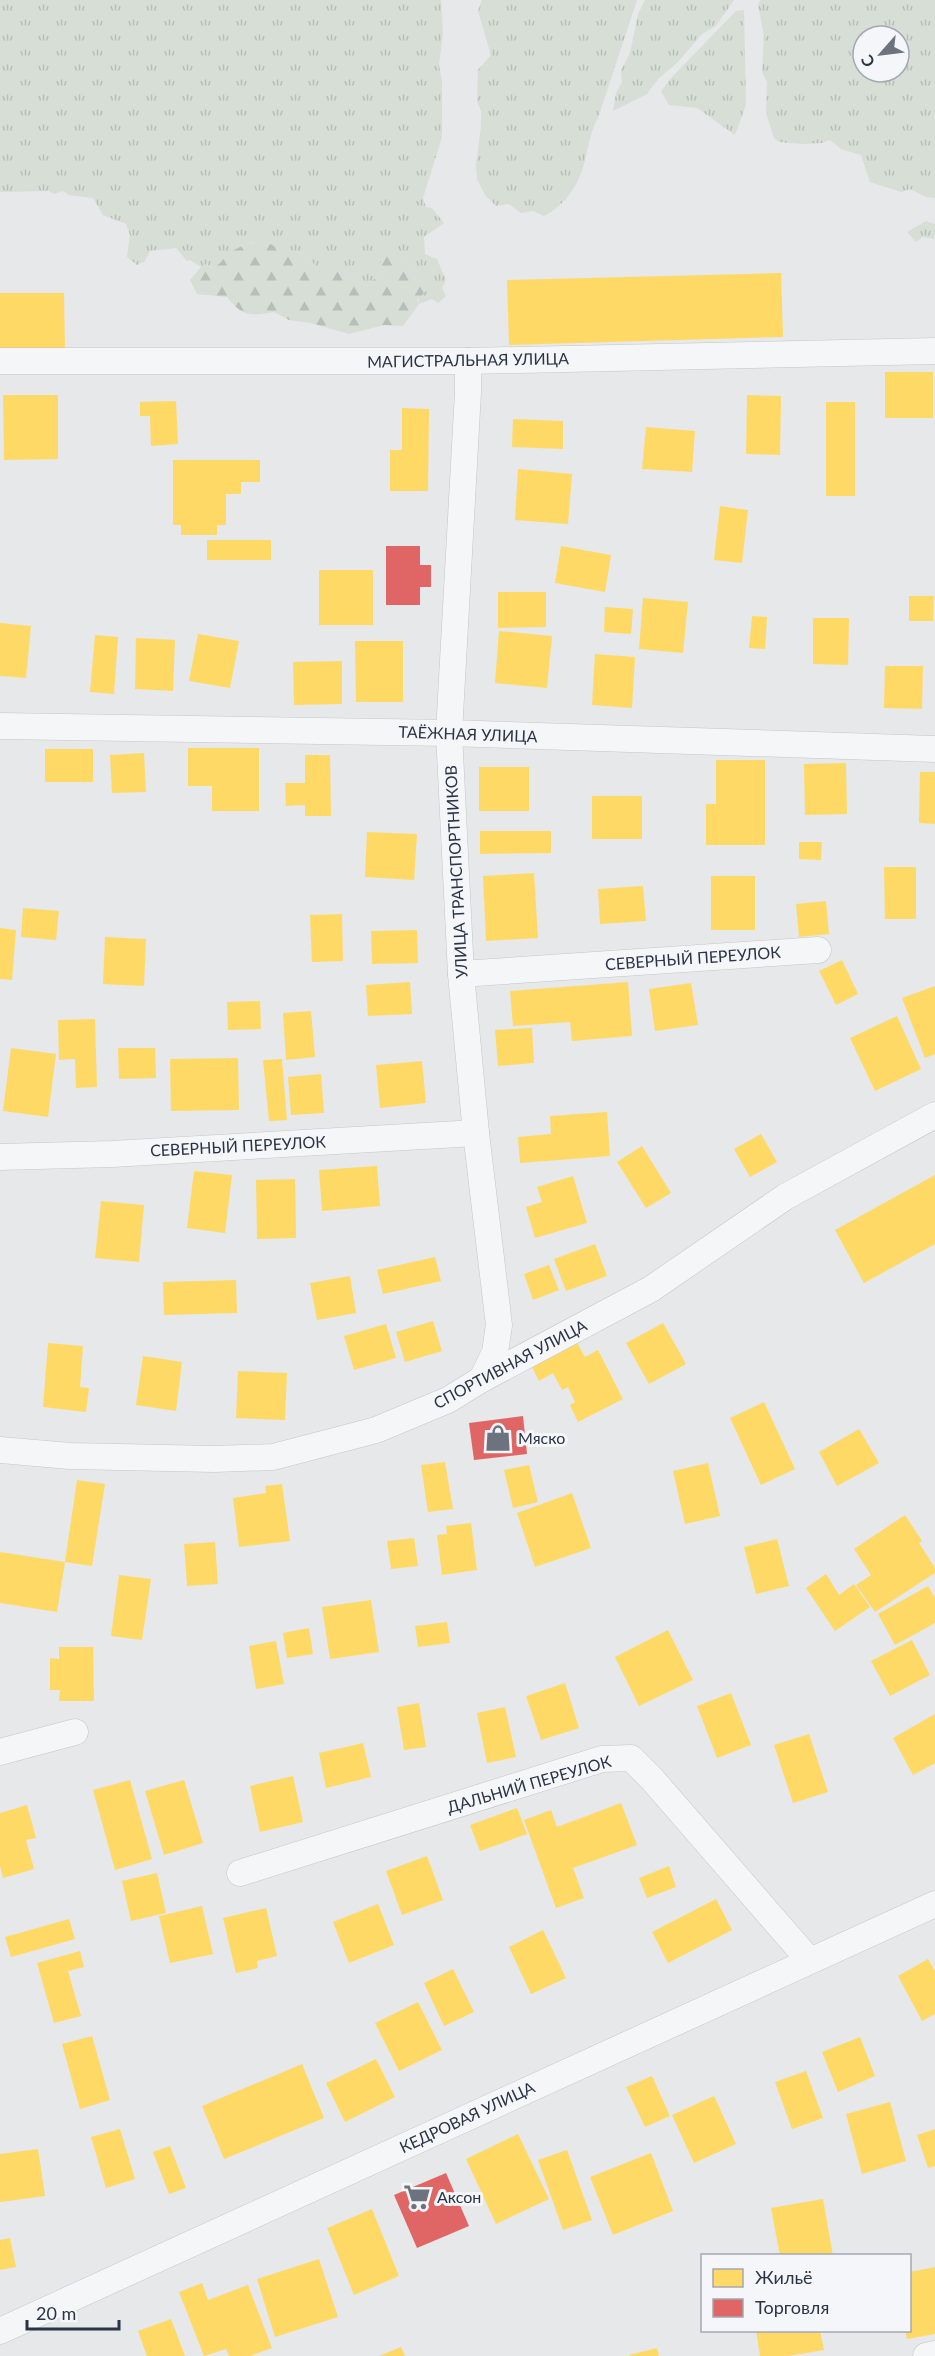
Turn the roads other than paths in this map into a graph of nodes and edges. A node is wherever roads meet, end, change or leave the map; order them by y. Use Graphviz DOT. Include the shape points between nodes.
graph roads {
  1 [pos="935,351"];
  2 [pos="0,361"];
  3 [pos="468,361"];
  4 [pos="0,726"];
  5 [pos="449,733"];
  6 [pos="935,749"];
  7 [pos="818,950"];
  8 [pos="460,974"];
  9 [pos="935,1114"];
  10 [pos="476,1133"];
  11 [pos="0,1158"];
  12 [pos="482,1378"];
  13 [pos="0,1450"];
  14 [pos="75,1732"];
  15 [pos="0,1752"];
  16 [pos="240,1874"];
  17 [pos="935,1904"];
  18 [pos="809,1960"];
  19 [pos="0,2331"];
  20 [pos="935,2354"];
  21 [pos="926,2356"];
  1 -- 3 [label="street, МАГИСТРАЛЬНАЯ УЛИЦА"];
  2 -- 3 [label="street, МАГИСТРАЛЬНАЯ УЛИЦА"];
  3 -- 5 [label="street, УЛИЦА ТРАНСПОРТНИКОВ"];
  4 -- 5 [label="street, ТАЁЖНАЯ УЛИЦА"];
  5 -- 6 [label="street, ТАЁЖНАЯ УЛИЦА"];
  5 -- 8 [label="street, УЛИЦА ТРАНСПОРТНИКОВ"];
  7 -- 8 [label="street, СЕВЕРНЫЙ ПЕРЕУЛОК"];
  8 -- 10 [label="street, УЛИЦА ТРАНСПОРТНИКОВ"];
  9 -- 12 [label="street, СПОРТИВНАЯ УЛИЦА" via="785,1197 651,1289"];
  10 -- 11 [label="street, СЕВЕРНЫЙ ПЕРЕУЛОК"];
  10 -- 12 [label="street, УЛИЦА ТРАНСПОРТНИКОВ" via="500,1325 495,1352"];
  12 -- 13 [label="street, СПОРТИВНАЯ УЛИЦА" via="448,1400 376,1430 273,1457 81,1456"];
  14 -- 15 [label="street"];
  16 -- 18 [label="street, ДАЛЬНИЙ ПЕРЕУЛОК" via="602,1760 631,1758"];
  17 -- 18 [label="street, КЕДРОВАЯ УЛИЦА"];
  18 -- 19 [label="street, КЕДРОВАЯ УЛИЦА"];
  20 -- 21 [label="street"];
}
